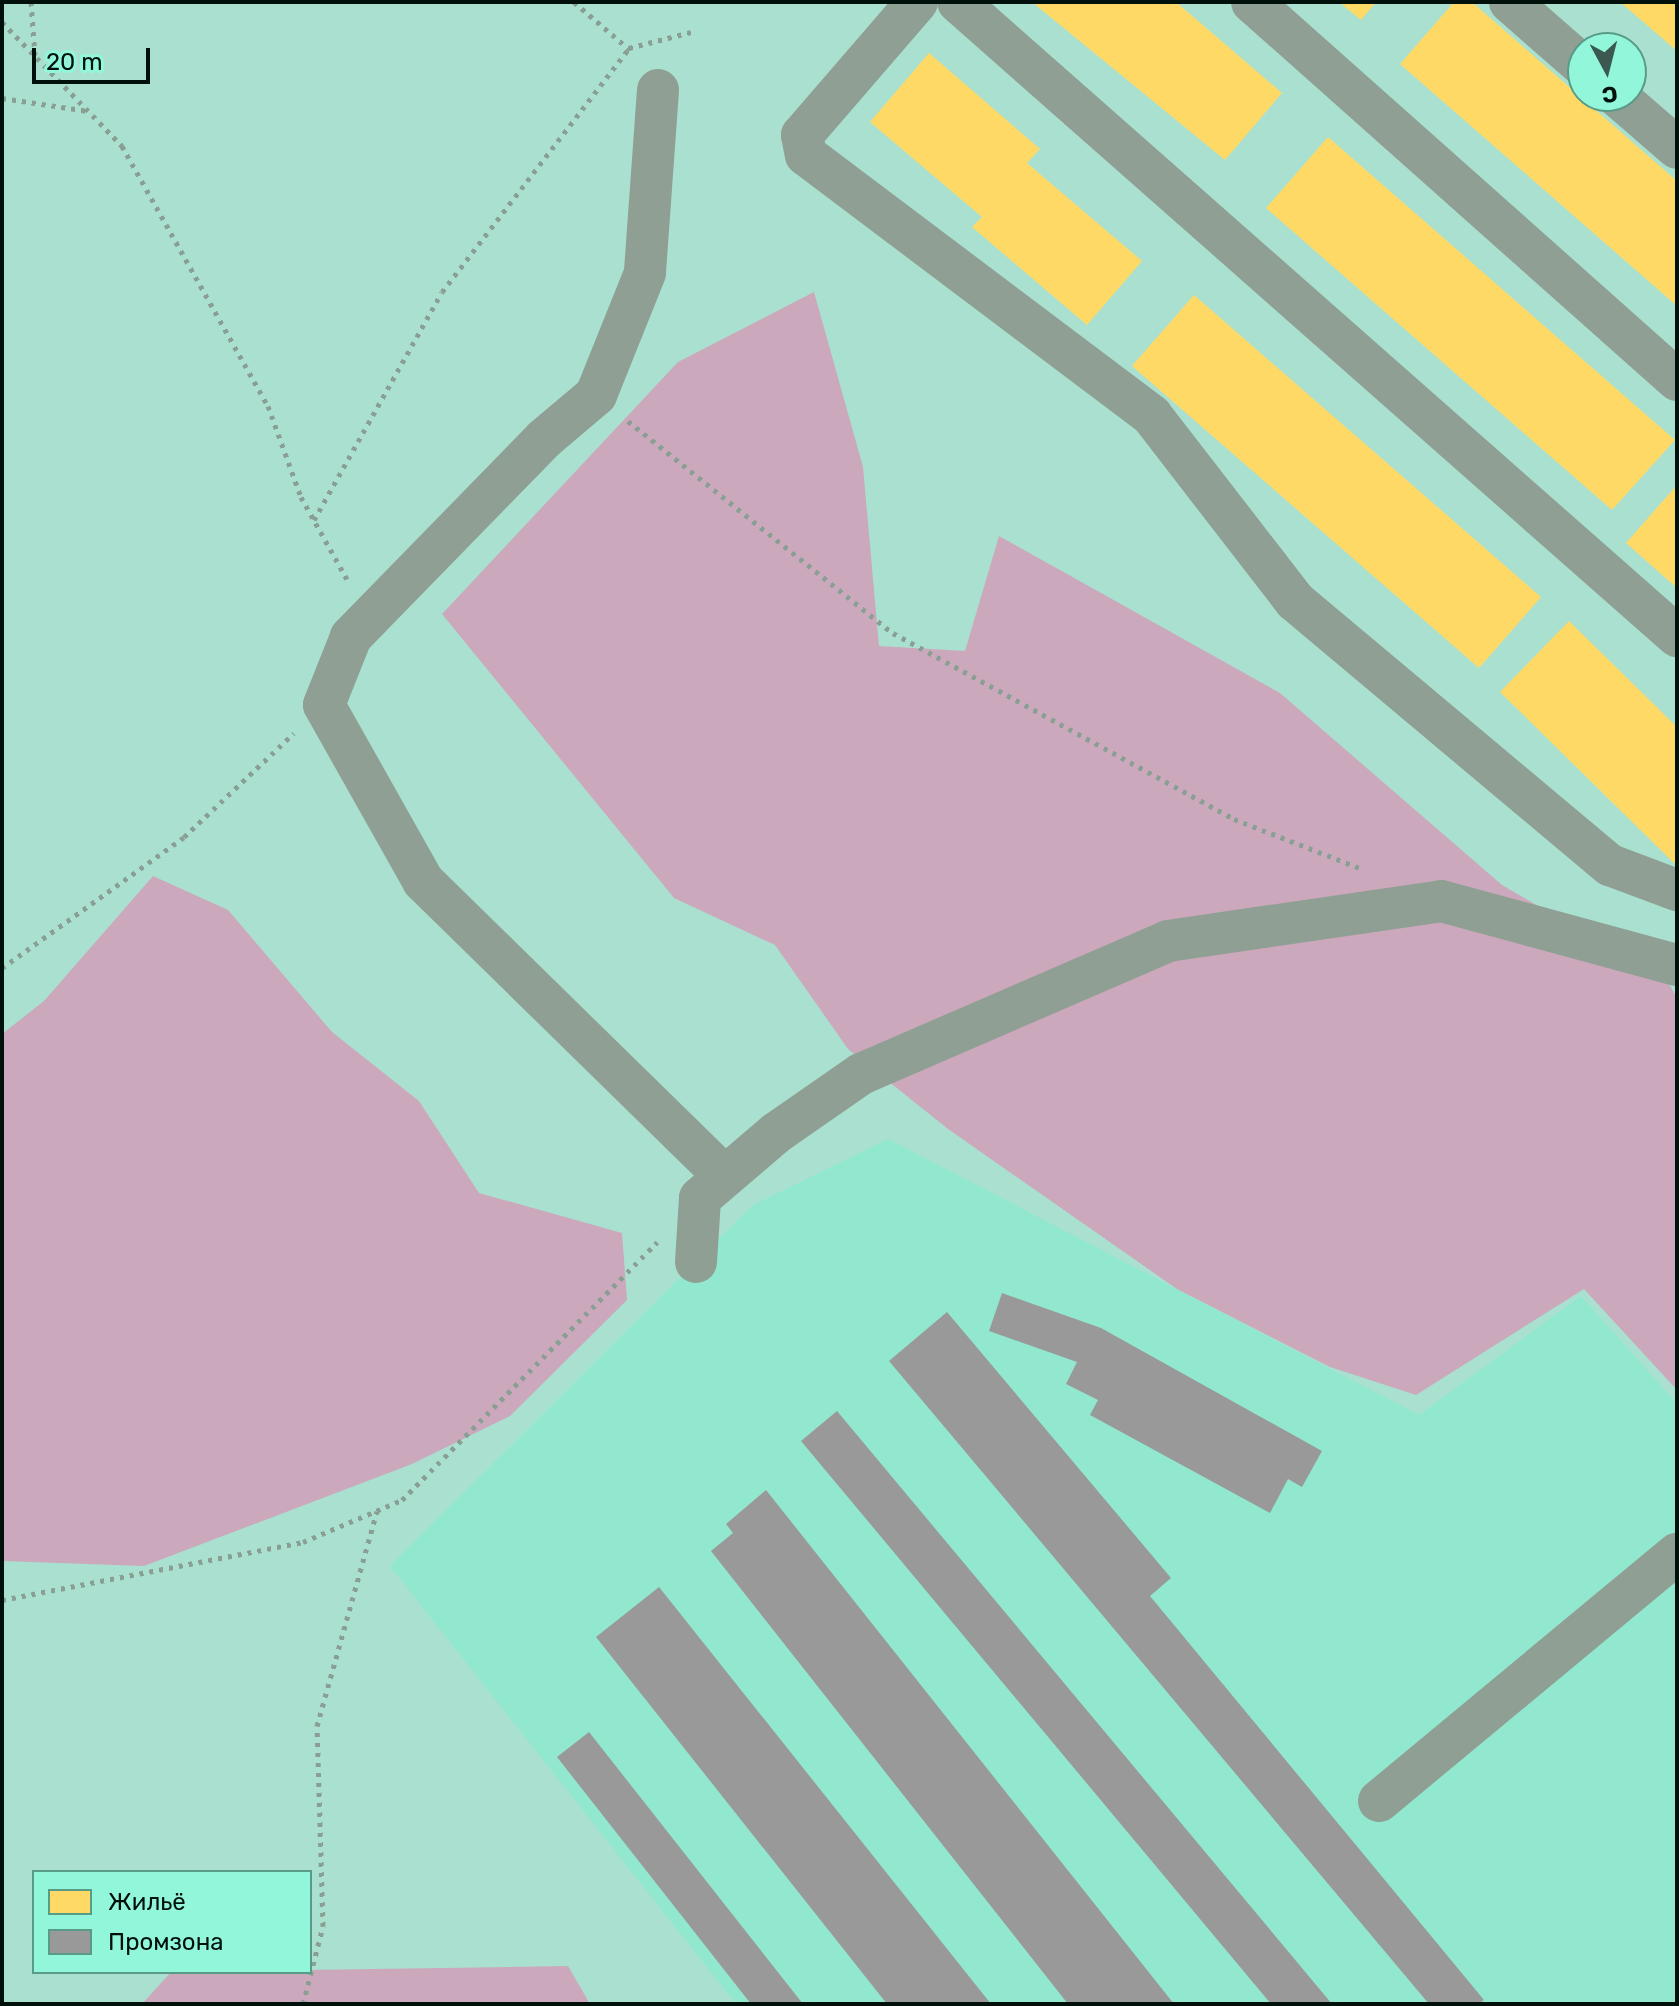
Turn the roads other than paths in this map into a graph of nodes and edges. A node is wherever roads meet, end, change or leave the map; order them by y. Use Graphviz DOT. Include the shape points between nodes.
graph roads {
  1 [pos="917,2"];
  2 [pos="958,2"];
  3 [pos="1252,2"];
  4 [pos="1510,2"];
  5 [pos="1567,52"];
  6 [pos="658,90"];
  7 [pos="1635,112"];
  8 [pos="1677,148"];
  9 [pos="1677,380"];
  10 [pos="1677,636"];
  11 [pos="1677,890"];
  12 [pos="1677,965"];
  13 [pos="712,1187"];
  14 [pos="696,1262"];
  15 [pos="1677,1554"];
  16 [pos="1379,1801"];
  1 -- 11 [label="lane" via="802,135 806,155 1152,416 1295,601 1610,865"];
  2 -- 10 [label="lane"];
  3 -- 9 [label="lane"];
  4 -- 5 [label="lane"];
  6 -- 13 [label="lane" via="645,273 596,395 544,439 351,637 324,705 423,881"];
  7 -- 8 [label="lane"];
  12 -- 13 [label="lane" via="1441,901 1168,941 861,1074"];
  13 -- 14 [label="lane"];
  15 -- 16 [label="lane"];
}
